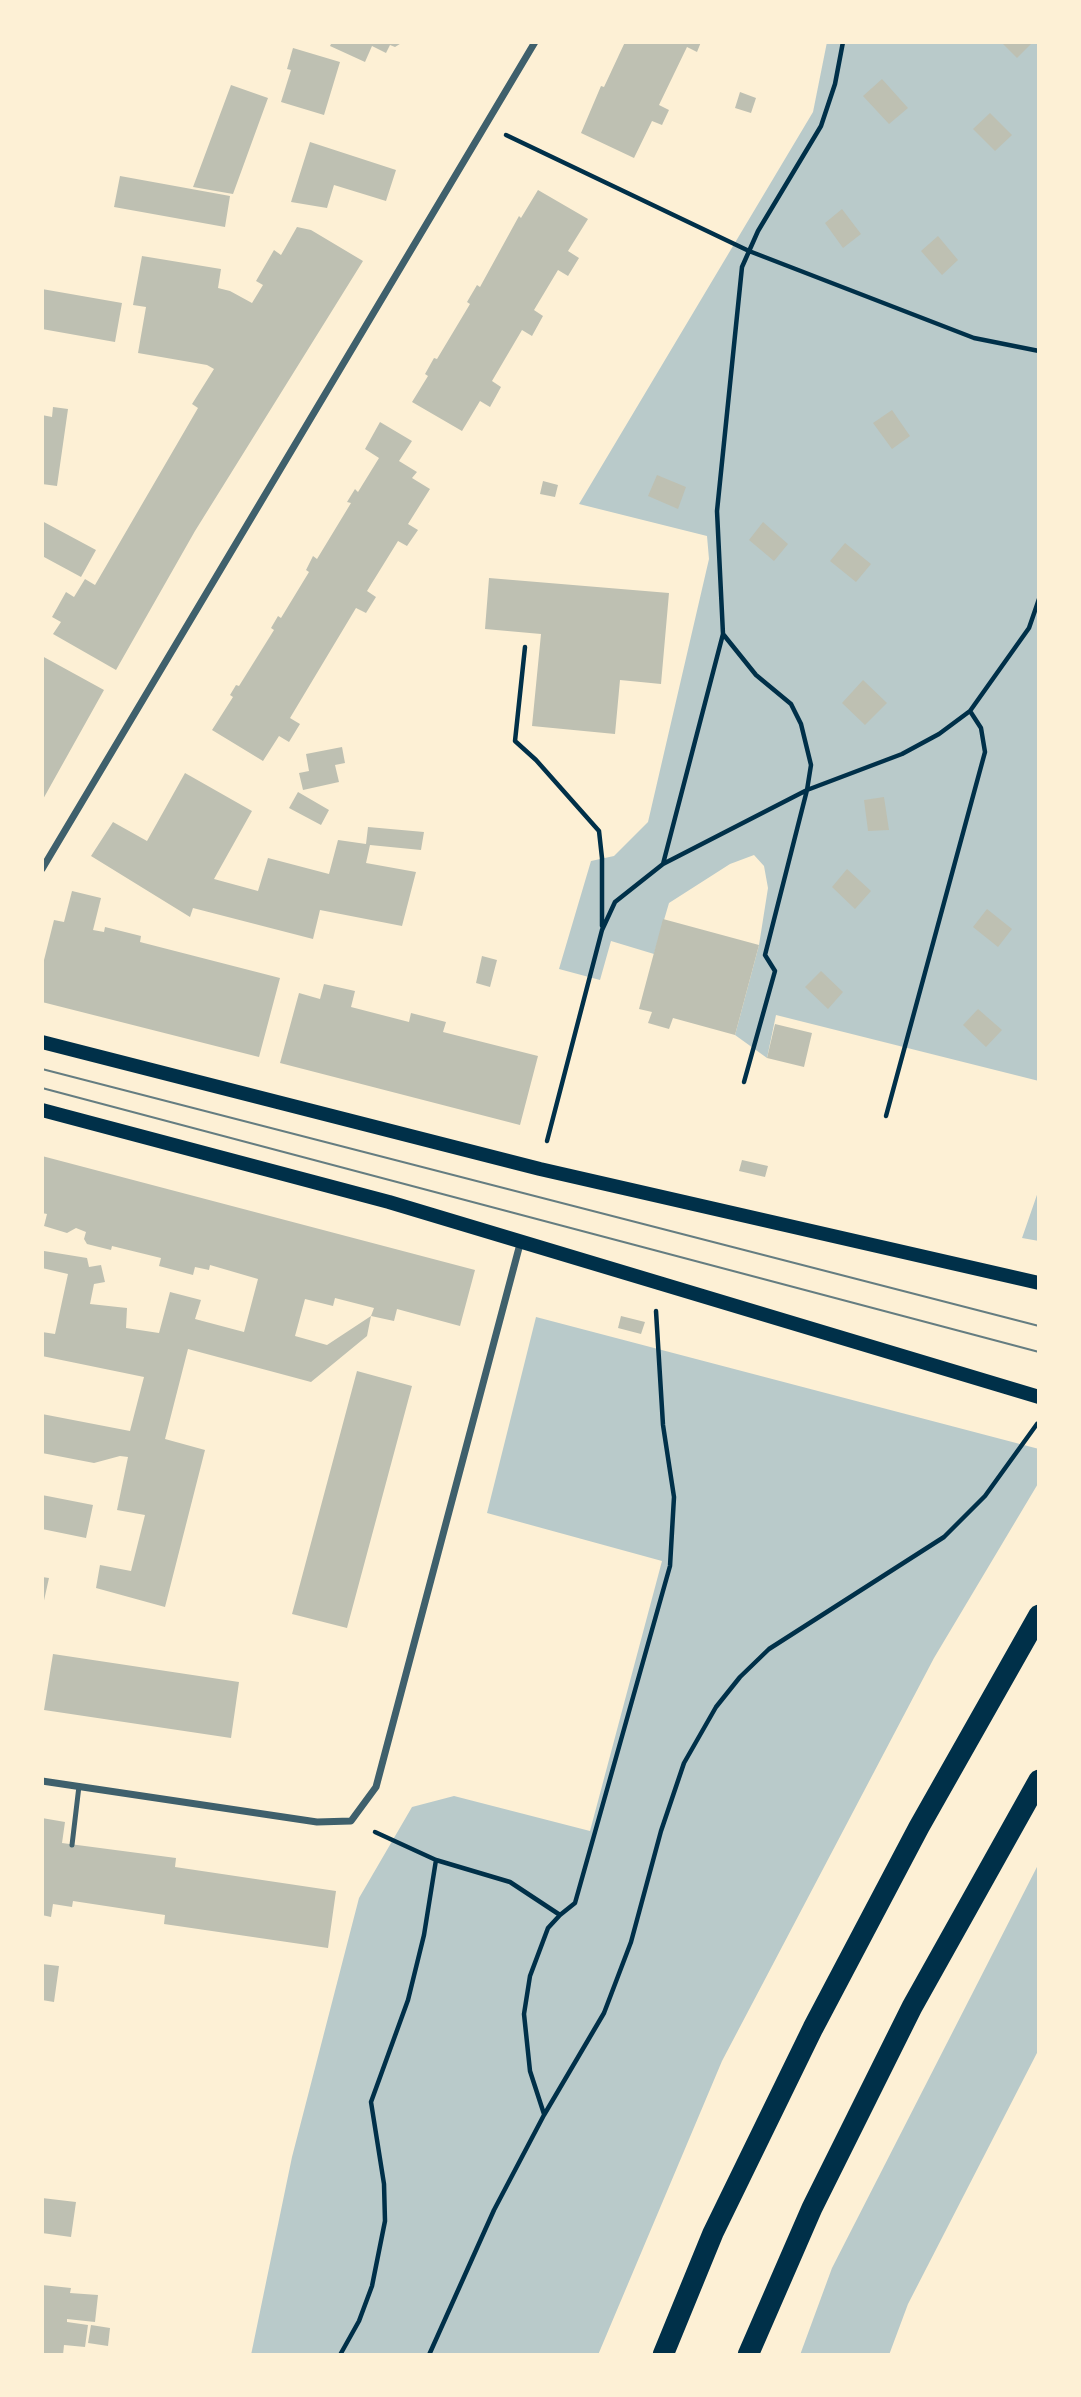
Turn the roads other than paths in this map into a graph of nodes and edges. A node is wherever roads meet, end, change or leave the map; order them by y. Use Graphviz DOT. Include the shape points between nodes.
graph roads {
  1 [pos="535,42"];
  2 [pos="42,869"];
  3 [pos="42,1042"];
  4 [pos="42,1110"];
  5 [pos="520,1244"];
  6 [pos="1039,1283"];
  7 [pos="1033,1395"];
  8 [pos="1039,1615"];
  9 [pos="1039,1780"];
  10 [pos="42,1781"];
  11 [pos="79,1786"];
  12 [pos="72,1845"];
  13 [pos="663,2355"];
  14 [pos="748,2355"];
  1 -- 2 [label="street"];
  3 -- 6 [label="main road" via="540,1169"];
  4 -- 5 [label="main road" via="389,1202"];
  5 -- 7 [label="main road"];
  5 -- 11 [label="street" via="376,1787 351,1821 317,1822"];
  8 -- 13 [label="highway" via="919,1827 813,2028 713,2233"];
  9 -- 14 [label="highway" via="912,2007 812,2208"];
  10 -- 11 [label="street"];
  11 -- 12 [label="lane"];
}
